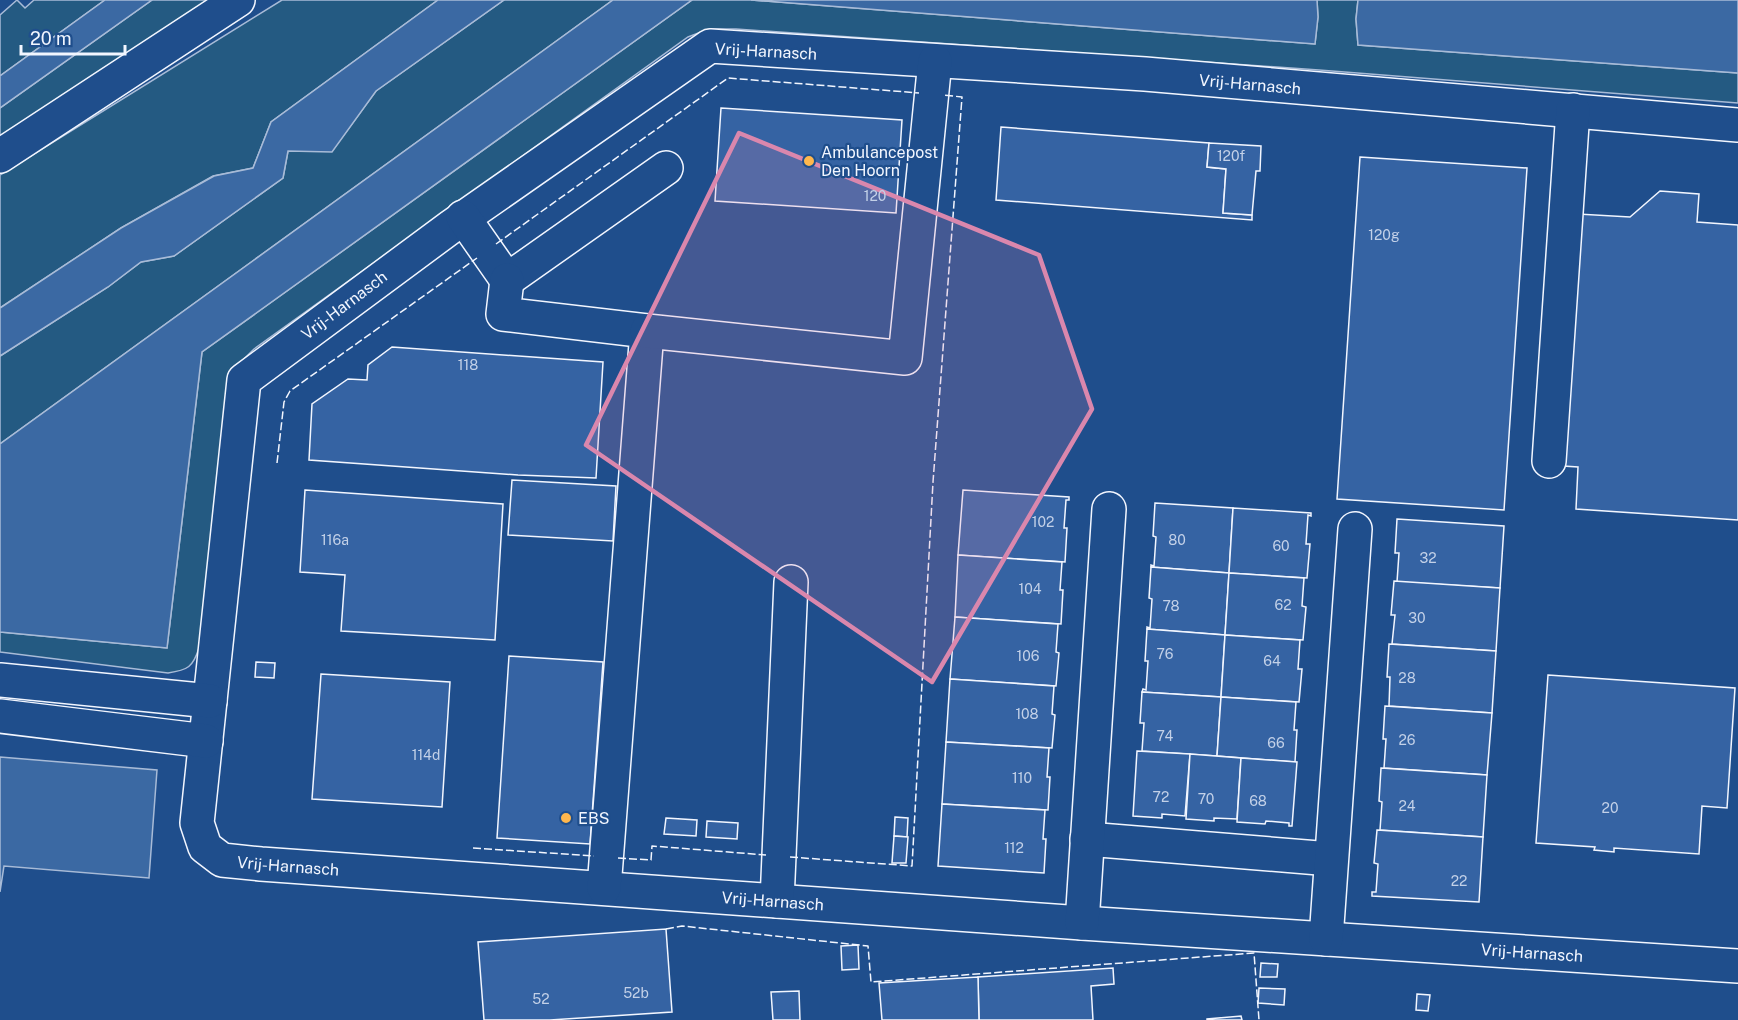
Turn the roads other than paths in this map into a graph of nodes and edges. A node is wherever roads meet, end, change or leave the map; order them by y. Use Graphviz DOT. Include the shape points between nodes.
graph roads {
  1 [pos="238,0"];
  2 [pos="935,61"];
  3 [pos="1573,110"];
  4 [pos="1738,124"];
  5 [pos="0,156"];
  6 [pos="666,168"];
  7 [pos="463,217"];
  8 [pos="507,280"];
  9 [pos="647,331"];
  10 [pos="1549,460"];
  11 [pos="1109,508"];
  12 [pos="1355,529"];
  13 [pos="791,582"];
  14 [pos="0,680"];
  15 [pos="210,701"];
  16 [pos="0,716"];
  17 [pos="206,741"];
  18 [pos="1088,839"];
  19 [pos="1331,859"];
  20 [pos="604,888"];
  21 [pos="777,901"];
  22 [pos="1082,923"];
  23 [pos="1326,939"];
  24 [pos="1738,966"];
  1 -- 5 [label="main road"];
  2 -- 3 [label="main road, Vrij-Harnasch" via="1145,74"];
  2 -- 7 [label="main road, Vrij-Harnasch" via="710,46"];
  2 -- 9 [label="main road" via="905,358"];
  3 -- 4 [label="main road, Vrij-Harnasch"];
  3 -- 10 [label="main road"];
  6 -- 8 [label="main road"];
  7 -- 8 [label="main road"];
  7 -- 15 [label="main road, Vrij-Harnasch" via="244,380"];
  8 -- 9 [label="main road" via="503,314"];
  9 -- 20 [label="main road"];
  11 -- 18 [label="main road"];
  12 -- 19 [label="main road"];
  13 -- 21 [label="main road"];
  14 -- 15 [label="main road"];
  15 -- 17 [label="main road, Vrij-Harnasch"];
  16 -- 17 [label="main road"];
  17 -- 20 [label="main road, Vrij-Harnasch" via="197,823 205,847 222,860"];
  18 -- 19 [label="main road"];
  18 -- 22 [label="main road"];
  19 -- 23 [label="main road"];
  20 -- 21 [label="main road, Vrij-Harnasch"];
  21 -- 22 [label="main road, Vrij-Harnasch"];
  22 -- 23 [label="main road, Vrij-Harnasch"];
  23 -- 24 [label="main road, Vrij-Harnasch"];
}
